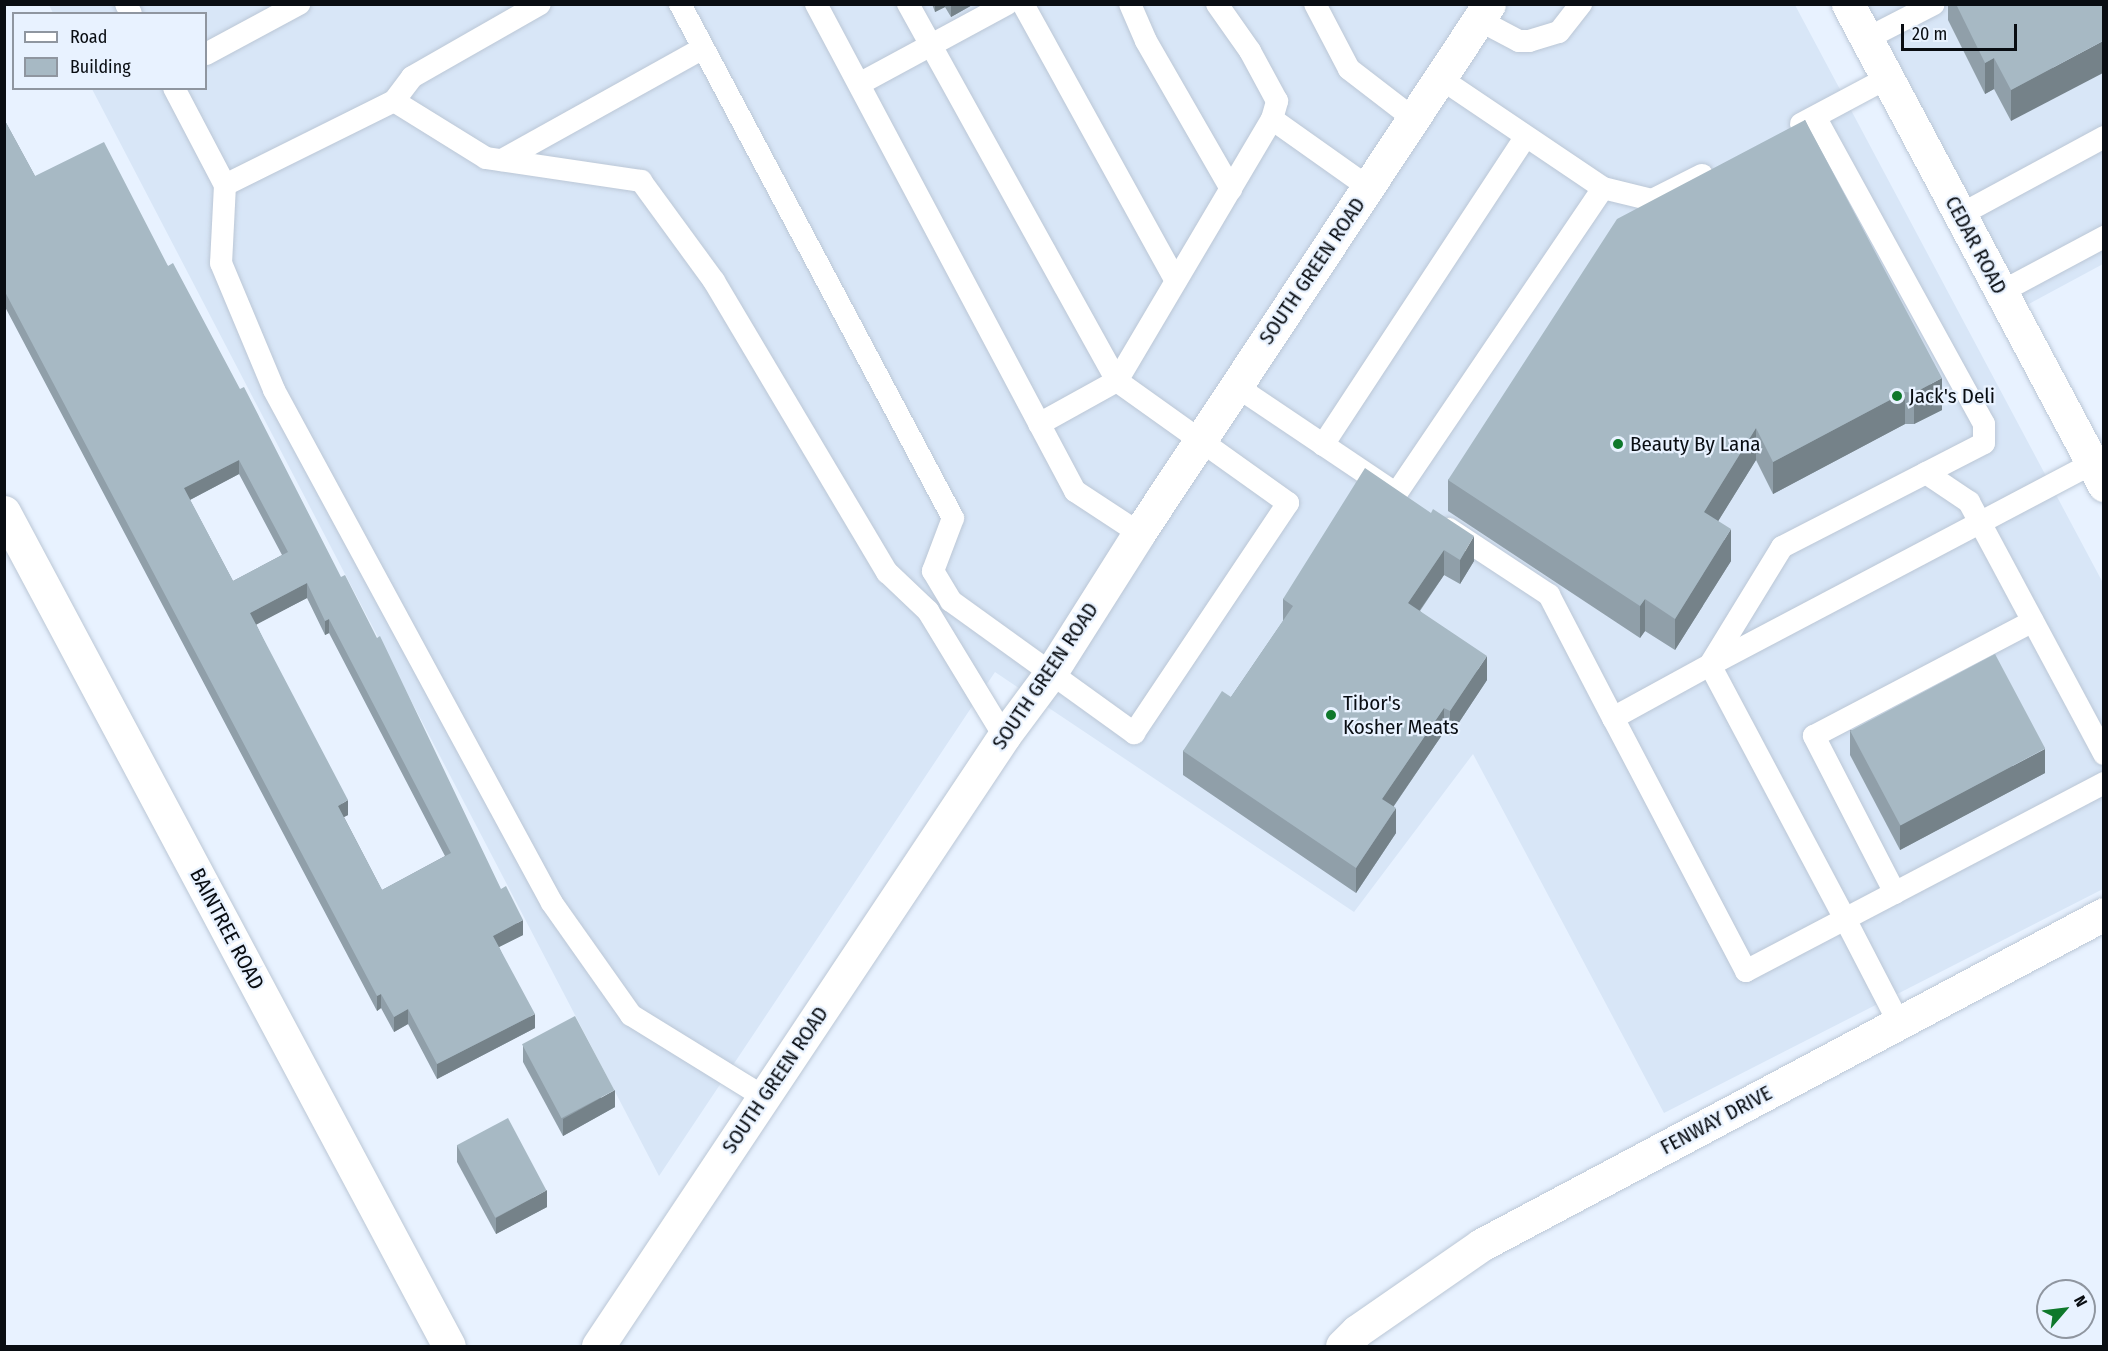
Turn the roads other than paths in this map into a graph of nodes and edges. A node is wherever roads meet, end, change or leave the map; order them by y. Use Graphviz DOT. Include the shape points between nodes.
graph roads {
  1 [pos="299,4"];
  2 [pos="540,4"];
  3 [pos="680,4"];
  4 [pos="816,4"];
  5 [pos="908,4"];
  6 [pos="1007,4"];
  7 [pos="1023,4"];
  8 [pos="1130,4"];
  9 [pos="1217,4"];
  10 [pos="1315,4"];
  11 [pos="1581,4"];
  12 [pos="1848,4"];
  13 [pos="1934,4"];
  14 [pos="1484,12"];
  15 [pos="1866,39"];
  16 [pos="929,46"];
  17 [pos="703,48"];
  18 [pos="207,53"];
  19 [pos="1440,78"];
  20 [pos="1887,78"];
  21 [pos="859,84"];
  22 [pos="175,90"];
  23 [pos="394,101"];
  24 [pos="1815,117"];
  25 [pos="1272,119"];
  26 [pos="1414,119"];
  27 [pos="1784,133"];
  28 [pos="1525,137"];
  29 [pos="2103,137"];
  30 [pos="502,160"];
  31 [pos="1723,164"];
  32 [pos="225,185"];
  33 [pos="1368,187"];
  34 [pos="1603,188"];
  35 [pos="1231,189"];
  36 [pos="1960,215"];
  37 [pos="2103,237"];
  38 [pos="1176,281"];
  39 [pos="2001,292"];
  40 [pos="1117,381"];
  41 [pos="1236,386"];
  42 [pos="1039,424"];
  43 [pos="1201,438"];
  44 [pos="1323,445"];
  45 [pos="1926,473"];
  46 [pos="2098,475"];
  47 [pos="1396,494"];
  48 [pos="1415,506"];
  49 [pos="4,512"];
  50 [pos="1434,519"];
  51 [pos="1981,523"];
  52 [pos="1139,533"];
  53 [pos="2033,621"];
  54 [pos="1710,664"];
  55 [pos="1050,674"];
  56 [pos="1613,718"];
  57 [pos="1004,736"];
  58 [pos="2103,754"];
  59 [pos="2103,783"];
  60 [pos="1894,893"];
  61 [pos="2103,914"];
  62 [pos="1845,919"];
  63 [pos="1899,1023"];
  64 [pos="764,1097"];
  65 [pos="449,1347"];
  66 [pos="598,1347"];
  67 [pos="1342,1347"];
  1 -- 18 [label="lane"];
  2 -- 23 [label="lane" via="412,77"];
  3 -- 17 [label="lane"];
  4 -- 21 [label="lane"];
  5 -- 16 [label="lane"];
  6 -- 16 [label="lane"];
  7 -- 38 [label="lane"];
  8 -- 35 [label="lane" via="1146,41"];
  9 -- 25 [label="lane" via="1250,51 1277,101"];
  10 -- 26 [label="lane" via="1349,69"];
  11 -- 14 [label="lane" via="1559,32 1541,40 1519,41"];
  12 -- 15 [label="main road, CEDAR ROAD"];
  13 -- 15 [label="lane"];
  14 -- 19 [label="main road, SOUTH GREEN ROAD"];
  15 -- 20 [label="main road, CEDAR ROAD"];
  16 -- 21 [label="lane"];
  16 -- 40 [label="lane"];
  17 -- 30 [label="lane"];
  17 -- 55 [label="lane" via="953,518 933,571 951,601"];
  19 -- 26 [label="main road, SOUTH GREEN ROAD"];
  19 -- 28 [label="lane"];
  20 -- 24 [label="lane"];
  20 -- 36 [label="main road, CEDAR ROAD"];
  21 -- 42 [label="lane"];
  22 -- 32 [label="lane"];
  23 -- 30 [label="lane" via="486,158"];
  23 -- 32 [label="lane"];
  24 -- 27 [label="lane"];
  24 -- 45 [label="lane" via="1984,424 1984,443"];
  25 -- 33 [label="lane"];
  25 -- 35 [label="lane"];
  26 -- 33 [label="main road, SOUTH GREEN ROAD"];
  28 -- 34 [label="lane"];
  28 -- 44 [label="lane"];
  29 -- 36 [label="lane"];
  30 -- 57 [label="lane" via="641,181 714,282 887,572 928,611"];
  31 -- 34 [label="lane" via="1652,200"];
  32 -- 64 [label="lane" via="221,263 274,390 552,903 631,1015"];
  33 -- 41 [label="main road, SOUTH GREEN ROAD"];
  34 -- 47 [label="lane"];
  35 -- 38 [label="lane"];
  36 -- 39 [label="main road, CEDAR ROAD"];
  37 -- 39 [label="lane"];
  38 -- 40 [label="lane"];
  39 -- 46 [label="main road, CEDAR ROAD"];
  40 -- 42 [label="lane"];
  40 -- 43 [label="lane"];
  41 -- 43 [label="main road, SOUTH GREEN ROAD"];
  41 -- 44 [label="lane"];
  42 -- 52 [label="lane" via="1075,491"];
  43 -- 52 [label="main road, SOUTH GREEN ROAD"];
  43 -- 55 [label="lane" via="1288,503 1134,733"];
  44 -- 47 [label="lane"];
  45 -- 51 [label="lane" via="1969,502"];
  45 -- 54 [label="lane" via="1782,547"];
  46 -- 51 [label="lane"];
  47 -- 48 [label="lane"];
  49 -- 65 [label="main road, BAINTREE ROAD"];
  50 -- 56 [label="lane" via="1549,595"];
  51 -- 53 [label="lane"];
  51 -- 54 [label="lane"];
  52 -- 55 [label="main road, SOUTH GREEN ROAD"];
  53 -- 58 [label="lane"];
  53 -- 60 [label="lane" via="1814,736"];
  54 -- 56 [label="lane"];
  54 -- 62 [label="lane"];
  55 -- 57 [label="main road, SOUTH GREEN ROAD"];
  56 -- 62 [label="lane" via="1746,971"];
  57 -- 64 [label="main road, SOUTH GREEN ROAD"];
  59 -- 60 [label="lane"];
  60 -- 62 [label="lane"];
  61 -- 63 [label="main road, FENWAY DRIVE"];
  62 -- 63 [label="lane"];
  63 -- 67 [label="main road, FENWAY DRIVE" via="1481,1245 1357,1331"];
  64 -- 66 [label="main road, SOUTH GREEN ROAD"];
}
